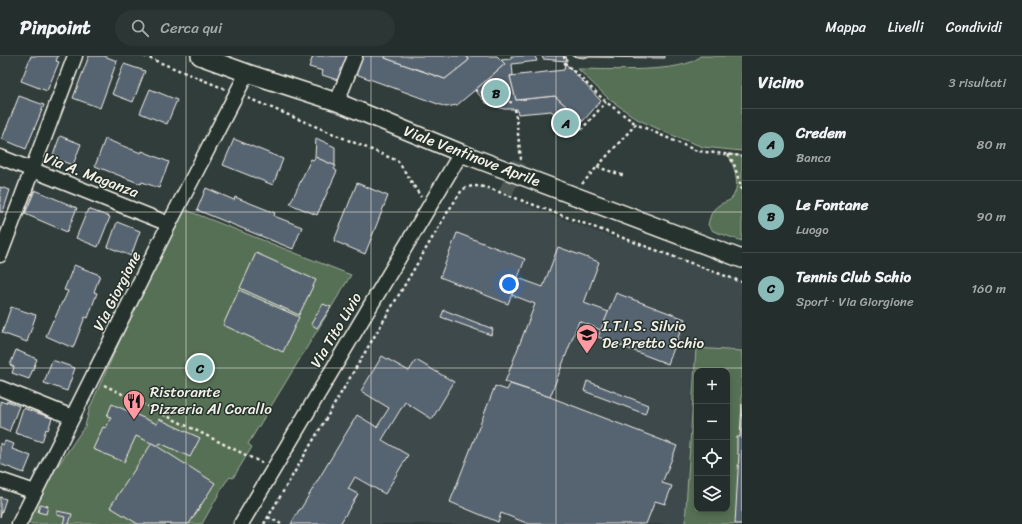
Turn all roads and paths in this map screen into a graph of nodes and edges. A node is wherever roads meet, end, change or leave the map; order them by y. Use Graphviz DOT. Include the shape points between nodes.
graph roads {
  1 [pos="75,56"];
  2 [pos="144,56"];
  3 [pos="200,56"];
  4 [pos="355,56"];
  5 [pos="564,56"];
  6 [pos="247,73"];
  7 [pos="475,90"];
  8 [pos="236,93"];
  9 [pos="337,102"];
  10 [pos="606,102"];
  11 [pos="513,103"];
  12 [pos="515,109"];
  13 [pos="636,124"];
  14 [pos="581,130"];
  15 [pos="461,153"];
  16 [pos="728,154"];
  17 [pos="742,156"];
  18 [pos="0,157"];
  19 [pos="521,159"];
  20 [pos="596,167"];
  21 [pos="32,170"];
  22 [pos="625,176"];
  23 [pos="742,191"];
  24 [pos="573,195"];
  25 [pos="420,196"];
  26 [pos="169,224"];
  27 [pos="0,255"];
  28 [pos="742,259"];
  29 [pos="742,282"];
  30 [pos="91,379"];
  31 [pos="0,388"];
  32 [pos="72,417"];
  33 [pos="274,469"];
  34 [pos="0,480"];
  35 [pos="35,492"];
  36 [pos="268,517"];
  37 [pos="19,524"];
  38 [pos="241,524"];
  39 [pos="264,524"];
  40 [pos="281,524"];
  1 -- 21 [label="street"];
  2 -- 8 [label="path"];
  3 -- 6 [label="main road, Viale Ventinove Aprile"];
  4 -- 9 [label="street"];
  5 -- 10 [label="path" via="565,63"];
  6 -- 8 [label="street, Via Giorgione"];
  6 -- 9 [label="main road, Viale Ventinove Aprile"];
  7 -- 11 [label="path"];
  8 -- 25 [label="path" via="398,161"];
  8 -- 26 [label="street, Via Giorgione"];
  9 -- 15 [label="main road, Viale Ventinove Aprile"];
  10 -- 13 [label="path"];
  10 -- 14 [label="path"];
  12 -- 19 [label="path"];
  13 -- 16 [label="path" via="697,151"];
  13 -- 20 [label="path"];
  15 -- 24 [label="main road, Viale Ventinove Aprile"];
  15 -- 33 [label="street, Via Tito Livio"];
  16 -- 17 [label="path"];
  16 -- 23 [label="path" via="734,164"];
  18 -- 21 [label="street, Via A. Maganza"];
  20 -- 22 [label="path"];
  20 -- 24 [label="path"];
  21 -- 26 [label="street, Via A. Maganza"];
  21 -- 27 [label="street"];
  24 -- 28 [label="main road, Viale Ventinove Aprile"];
  26 -- 30 [label="street, Via Giorgione"];
  29 -- 36 [label="path" via="491,189 479,186 465,188 447,213"];
  30 -- 32 [label="street, Via Giorgione"];
  30 -- 33 [label="path"];
  31 -- 32 [label="street"];
  32 -- 35 [label="street, Via Giorgione"];
  33 -- 38 [label="street, Via Tito Livio"];
  34 -- 35 [label="street"];
  35 -- 37 [label="street, Via Giorgione"];
  36 -- 39 [label="path"];
  36 -- 40 [label="path"];
}
